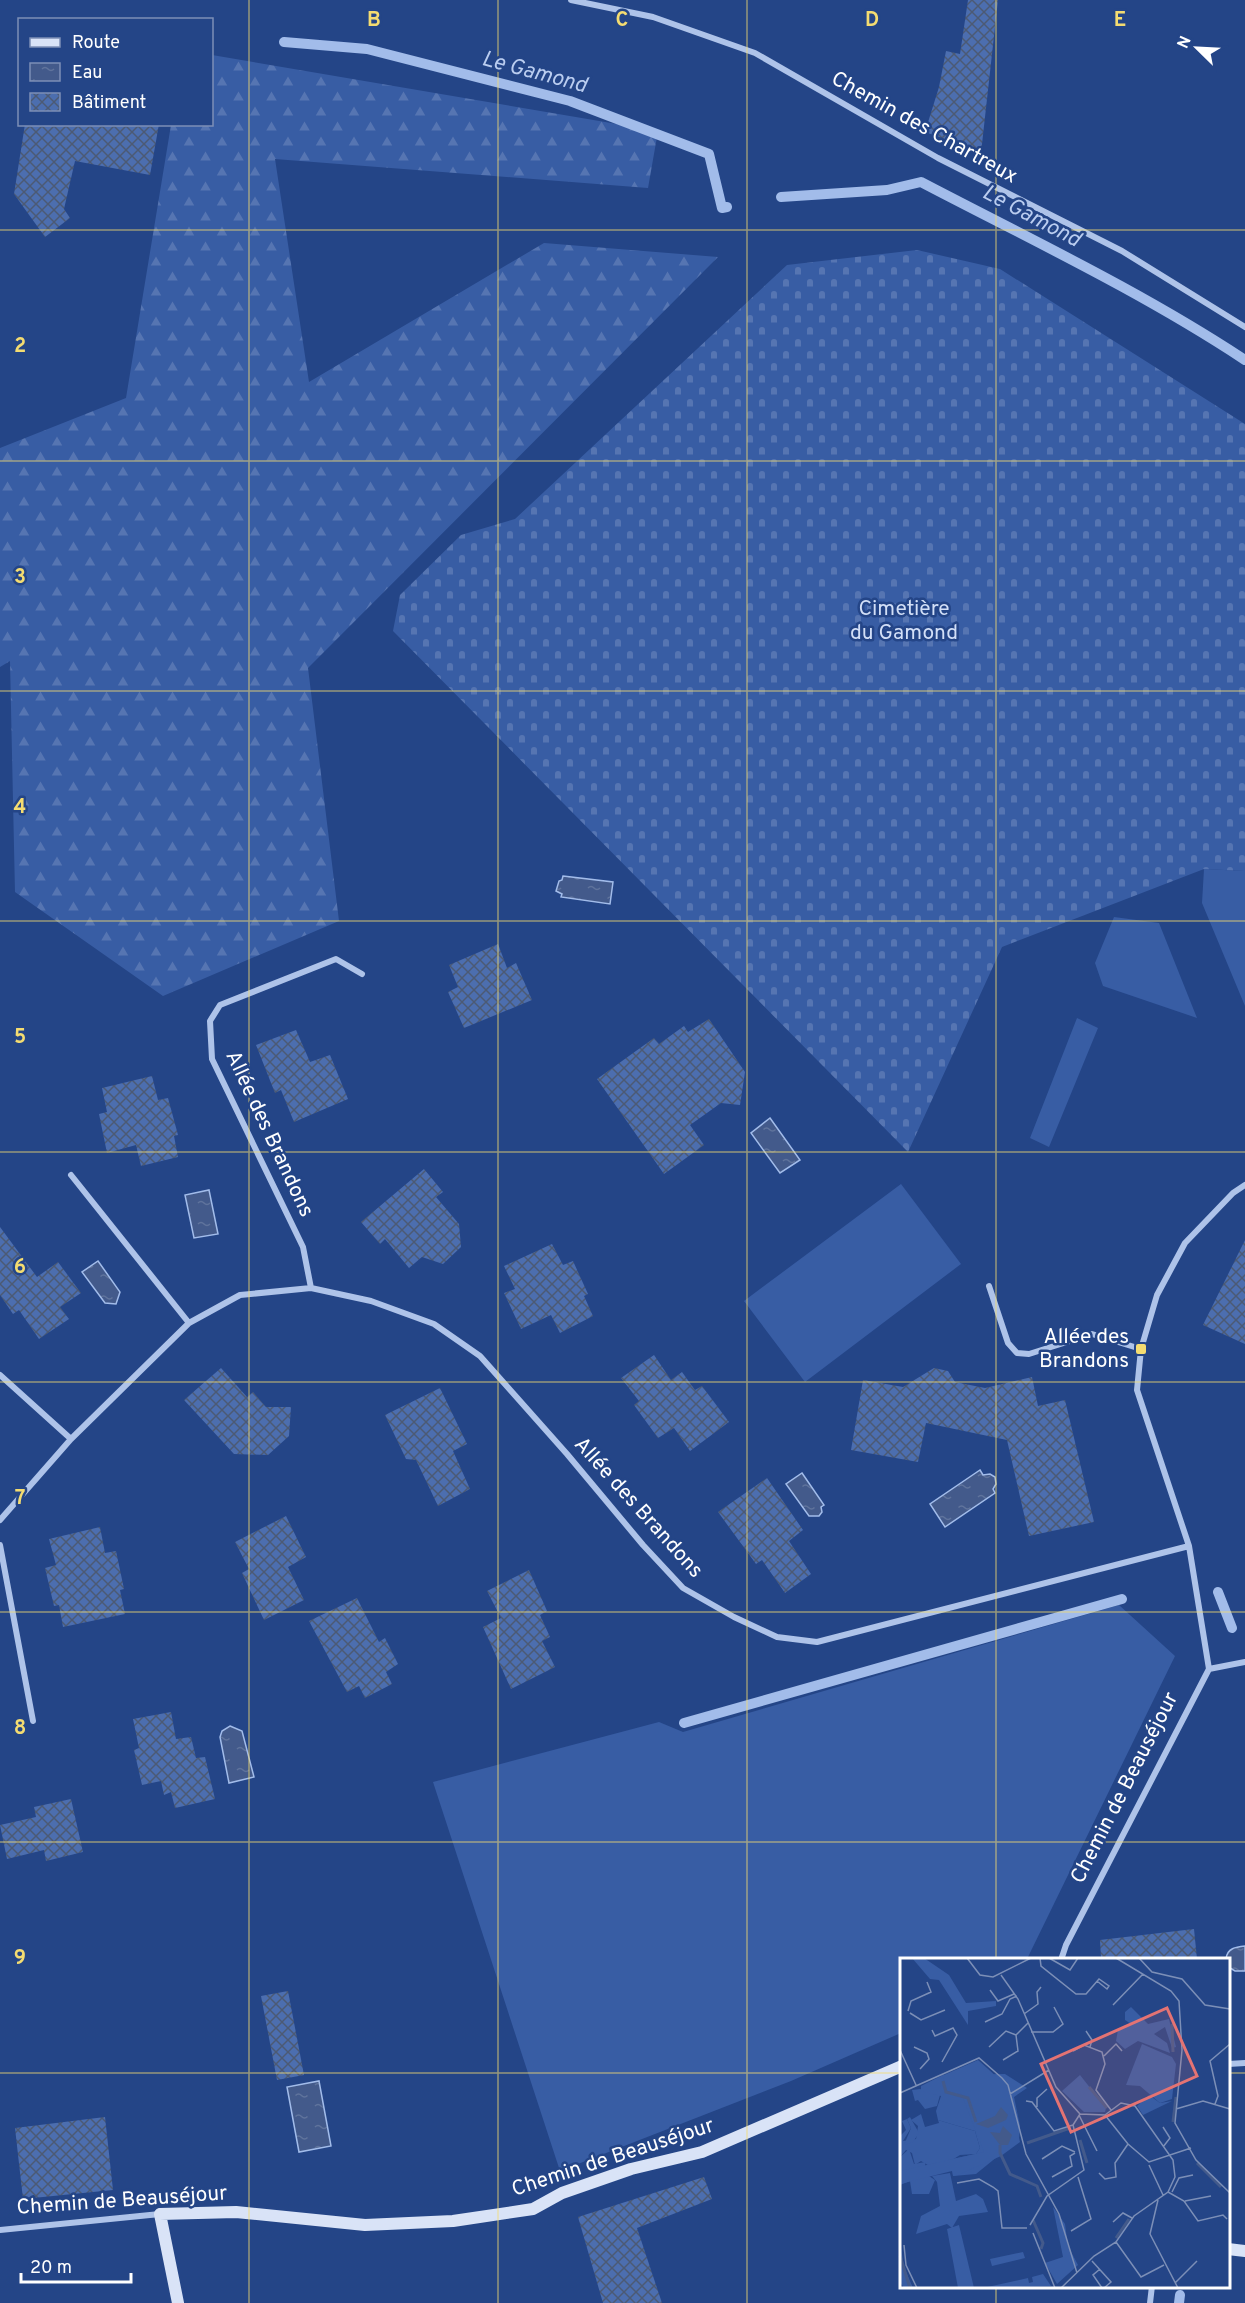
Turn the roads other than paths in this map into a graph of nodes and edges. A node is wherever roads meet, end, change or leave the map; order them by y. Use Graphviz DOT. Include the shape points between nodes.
graph roads {
  1 [pos="571,0"];
  2 [pos="1245,327"];
  3 [pos="362,974"];
  4 [pos="71,1175"];
  5 [pos="1245,1185"];
  6 [pos="988,1286"];
  7 [pos="311,1288"];
  8 [pos="189,1323"];
  9 [pos="1141,1349"];
  10 [pos="0,1375"];
  11 [pos="71,1439"];
  12 [pos="0,1520"];
  13 [pos="0,1545"];
  14 [pos="1189,1546"];
  15 [pos="1245,1662"];
  16 [pos="1209,1669"];
  17 [pos="33,1721"];
  18 [pos="1061,1958"];
  19 [pos="1245,2063"];
  20 [pos="1230,2064"];
  21 [pos="900,2067"];
  22 [pos="160,2214"];
  23 [pos="0,2230"];
  24 [pos="1230,2249"];
  25 [pos="1245,2251"];
  26 [pos="1152,2288"];
  27 [pos="178,2303"];
  28 [pos="1150,2303"];
  1 -- 2 [label="street, Chemin des Chartreux" via="653,17 755,53 938,158 1122,250"];
  3 -- 7 [label="street, Allée des Brandons" via="336,959 220,1005 210,1021 212,1059 303,1247"];
  4 -- 8 [label="street"];
  5 -- 9 [label="street" via="1185,1243 1157,1295"];
  6 -- 9 [label="street" via="1008,1343 1017,1353 1029,1354 1092,1334"];
  7 -- 8 [label="street, Allée des Brandons" via="240,1295"];
  7 -- 14 [label="street, Allée des Brandons" via="371,1300 434,1324 480,1356 683,1588 777,1637 817,1642"];
  8 -- 11 [label="street, Allée des Brandons"];
  9 -- 14 [label="street" via="1137,1390"];
  10 -- 11 [label="street"];
  11 -- 12 [label="street, Allée des Brandons"];
  13 -- 17 [label="street"];
  14 -- 16 [label="street"];
  15 -- 16 [label="street"];
  16 -- 18 [label="street, Chemin de Beauséjour"];
  19 -- 20 [label="street"];
  21 -- 22 [label="street, Chemin de Beauséjour" via="702,2152 631,2169 562,2193 533,2209 453,2221 365,2225 236,2212"];
  22 -- 23 [label="street, Chemin de Beauséjour"];
  22 -- 27 [label="street"];
  24 -- 25 [label="street"];
  26 -- 28 [label="street"];
}
